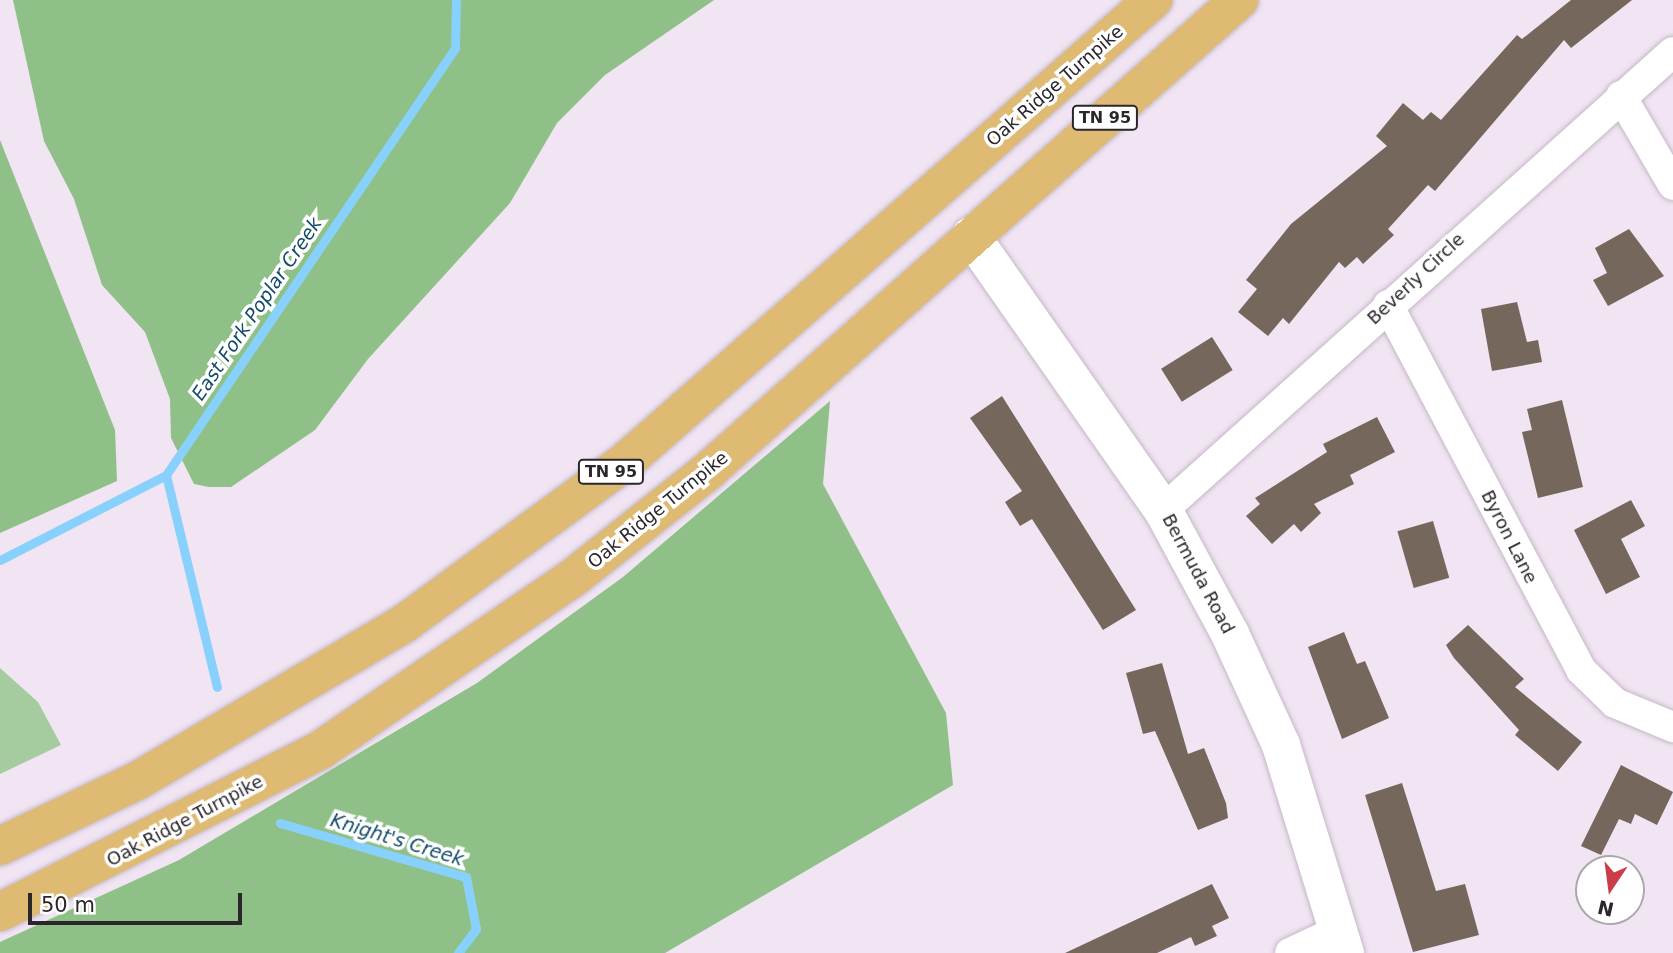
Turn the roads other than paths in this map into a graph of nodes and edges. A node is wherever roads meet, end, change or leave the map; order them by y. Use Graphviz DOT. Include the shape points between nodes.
graph roads {
  1 [pos="1153,0"];
  2 [pos="1239,0"];
  3 [pos="1673,52"];
  4 [pos="1621,96"];
  5 [pos="1673,185"];
  6 [pos="938,189"];
  7 [pos="971,236"];
  8 [pos="1388,305"];
  9 [pos="1163,510"];
  10 [pos="1673,727"];
  11 [pos="0,846"];
  12 [pos="0,912"];
  13 [pos="1342,942"];
  14 [pos="1290,953"];
  1 -- 6 [label="highway, Oak Ridge Turnpike / TN 95"];
  2 -- 7 [label="highway, Oak Ridge Turnpike / TN 95"];
  3 -- 4 [label="street, Beverly Circle"];
  4 -- 5 [label="street"];
  4 -- 8 [label="street, Beverly Circle"];
  6 -- 7 [label="highway"];
  6 -- 11 [label="highway, Oak Ridge Turnpike / TN 95" via="625,462 405,624 162,767"];
  7 -- 9 [label="street, Bermuda Road"];
  7 -- 12 [label="highway, Oak Ridge Turnpike / TN 95" via="708,471 437,674 321,749 198,817"];
  8 -- 9 [label="street, Beverly Circle"];
  8 -- 10 [label="street, Byron Lane" via="1581,670 1615,703"];
  9 -- 13 [label="street, Bermuda Road" via="1280,745"];
  13 -- 14 [label="street"];
}
